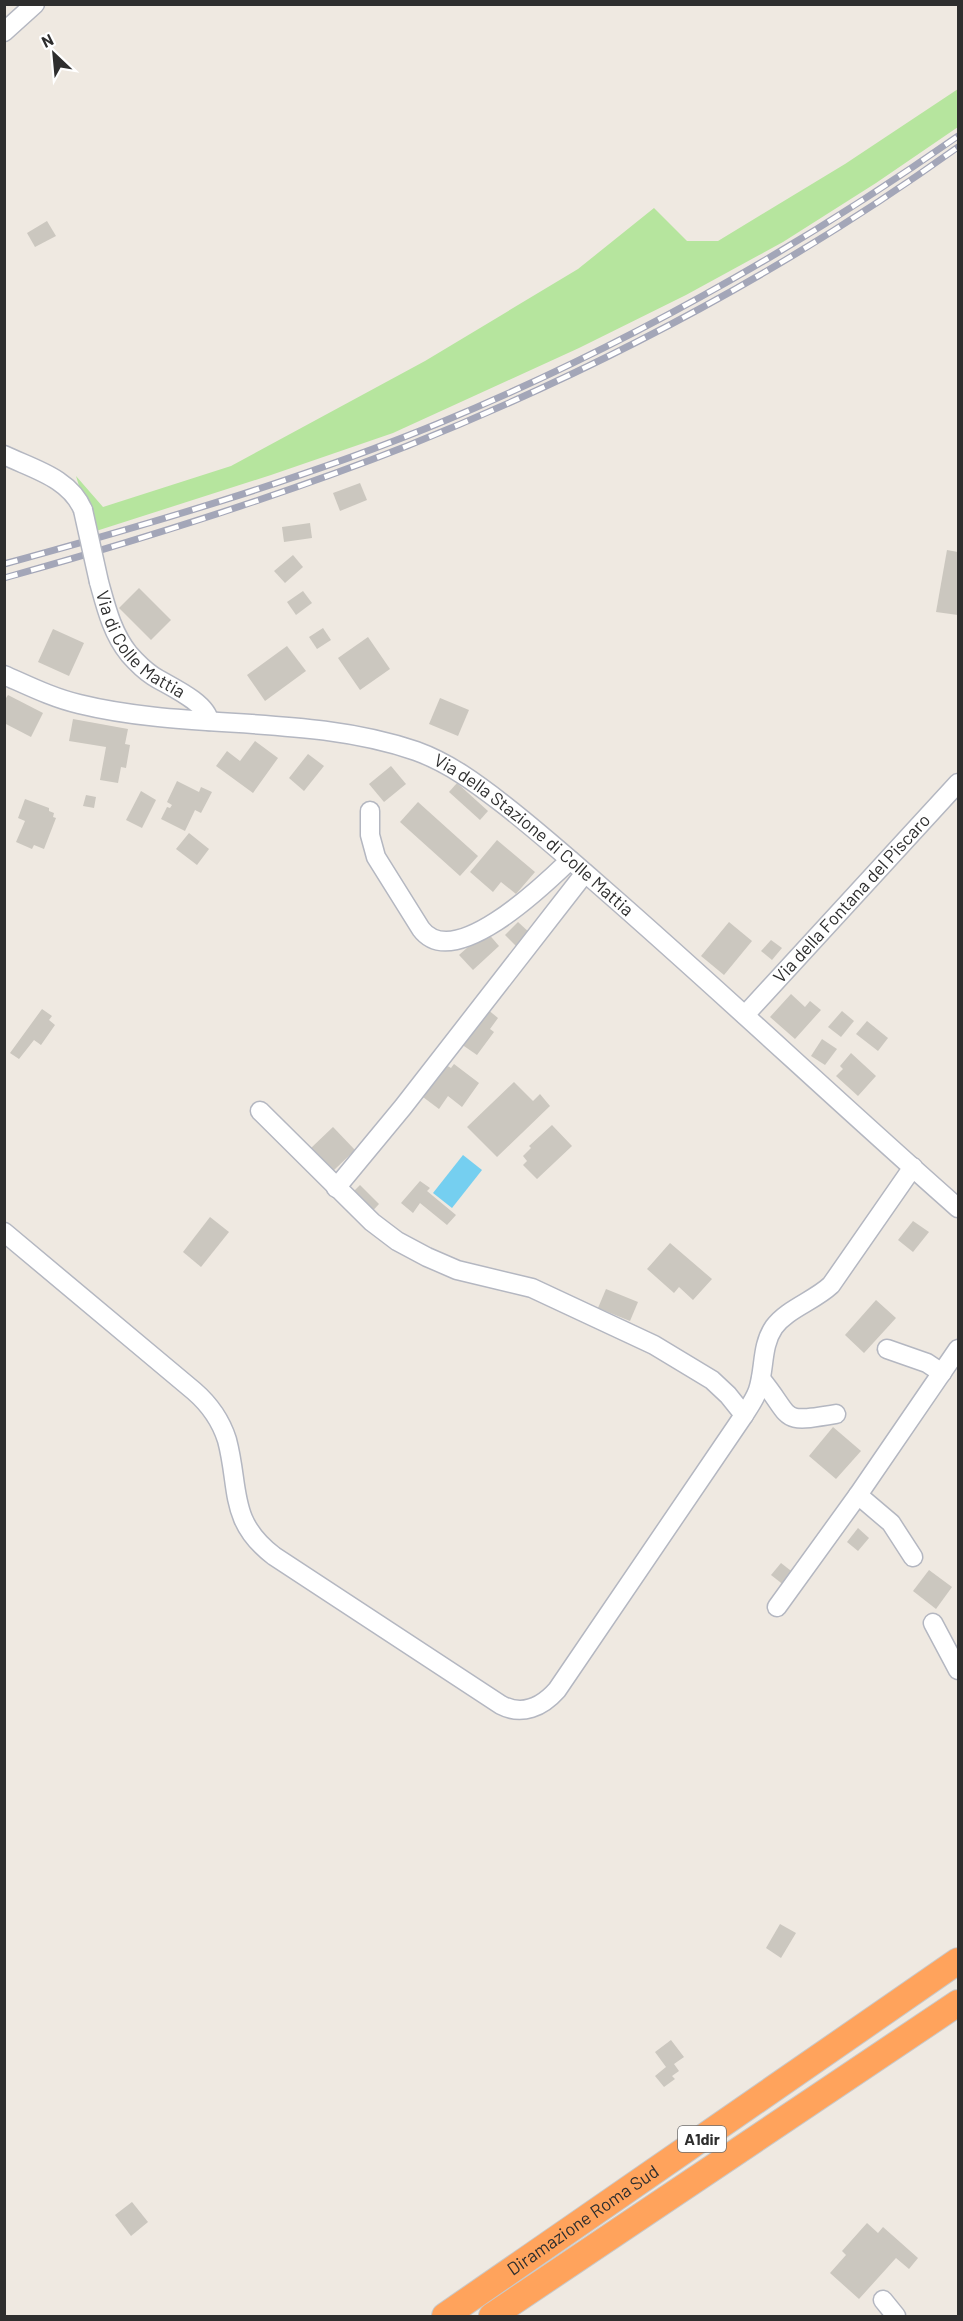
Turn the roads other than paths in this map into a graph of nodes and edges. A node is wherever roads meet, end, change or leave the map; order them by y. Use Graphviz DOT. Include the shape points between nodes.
graph roads {
  1 [pos="35,4"];
  2 [pos="4,32"];
  3 [pos="4,455"];
  4 [pos="4,675"];
  5 [pos="209,721"];
  6 [pos="958,783"];
  7 [pos="370,811"];
  8 [pos="570,860"];
  9 [pos="585,873"];
  10 [pos="745,1015"];
  11 [pos="260,1111"];
  12 [pos="914,1167"];
  13 [pos="336,1188"];
  14 [pos="958,1208"];
  15 [pos="4,1232"];
  16 [pos="887,1349"];
  17 [pos="958,1349"];
  18 [pos="942,1373"];
  19 [pos="761,1379"];
  20 [pos="836,1414"];
  21 [pos="744,1415"];
  22 [pos="858,1495"];
  23 [pos="913,1557"];
  24 [pos="777,1607"];
  25 [pos="933,1623"];
  26 [pos="958,1670"];
  27 [pos="958,1961"];
  28 [pos="958,2003"];
  29 [pos="883,2300"];
  30 [pos="445,2316"];
  31 [pos="492,2316"];
  32 [pos="896,2316"];
  1 -- 2 [label="street"];
  3 -- 5 [label="street, Via di Colle Mattia, bridge" via="71,491 83,510 99,582 112,624 126,650 148,672 194,701"];
  4 -- 5 [label="street, Via della Stazione di Colle Mattia" via="80,705"];
  5 -- 8 [label="street, Via della Stazione di Colle Mattia" via="315,730 424,754 470,779"];
  6 -- 10 [label="street, Via della Fontana del Piscaro"];
  7 -- 8 [label="street" via="370,836 376,857 420,929 435,940 456,939 500,919"];
  8 -- 9 [label="street, Via della Stazione di Colle Mattia"];
  9 -- 10 [label="street, Via della Stazione di Colle Mattia"];
  9 -- 13 [label="street"];
  10 -- 12 [label="street, Via della Stazione di Colle Mattia"];
  11 -- 13 [label="street"];
  12 -- 14 [label="street, Via della Stazione di Colle Mattia"];
  12 -- 19 [label="street" via="831,1285 774,1328 766,1346"];
  13 -- 21 [label="street" via="378,1228 427,1257 468,1273 532,1288 661,1348 712,1380"];
  15 -- 21 [label="street" via="206,1403 227,1440 240,1512 249,1531 263,1546 513,1710 541,1704 556,1690"];
  16 -- 18 [label="street" via="927,1363"];
  17 -- 18 [label="street"];
  18 -- 22 [label="street"];
  19 -- 20 [label="street" via="792,1418"];
  19 -- 21 [label="street"];
  22 -- 23 [label="street" via="891,1523"];
  22 -- 24 [label="street"];
  25 -- 26 [label="street"];
  27 -- 30 [label="highway, Diramazione Roma Sud / A1dir"];
  28 -- 31 [label="highway, Diramazione Roma Sud / A1dir"];
  29 -- 32 [label="street"];
}
